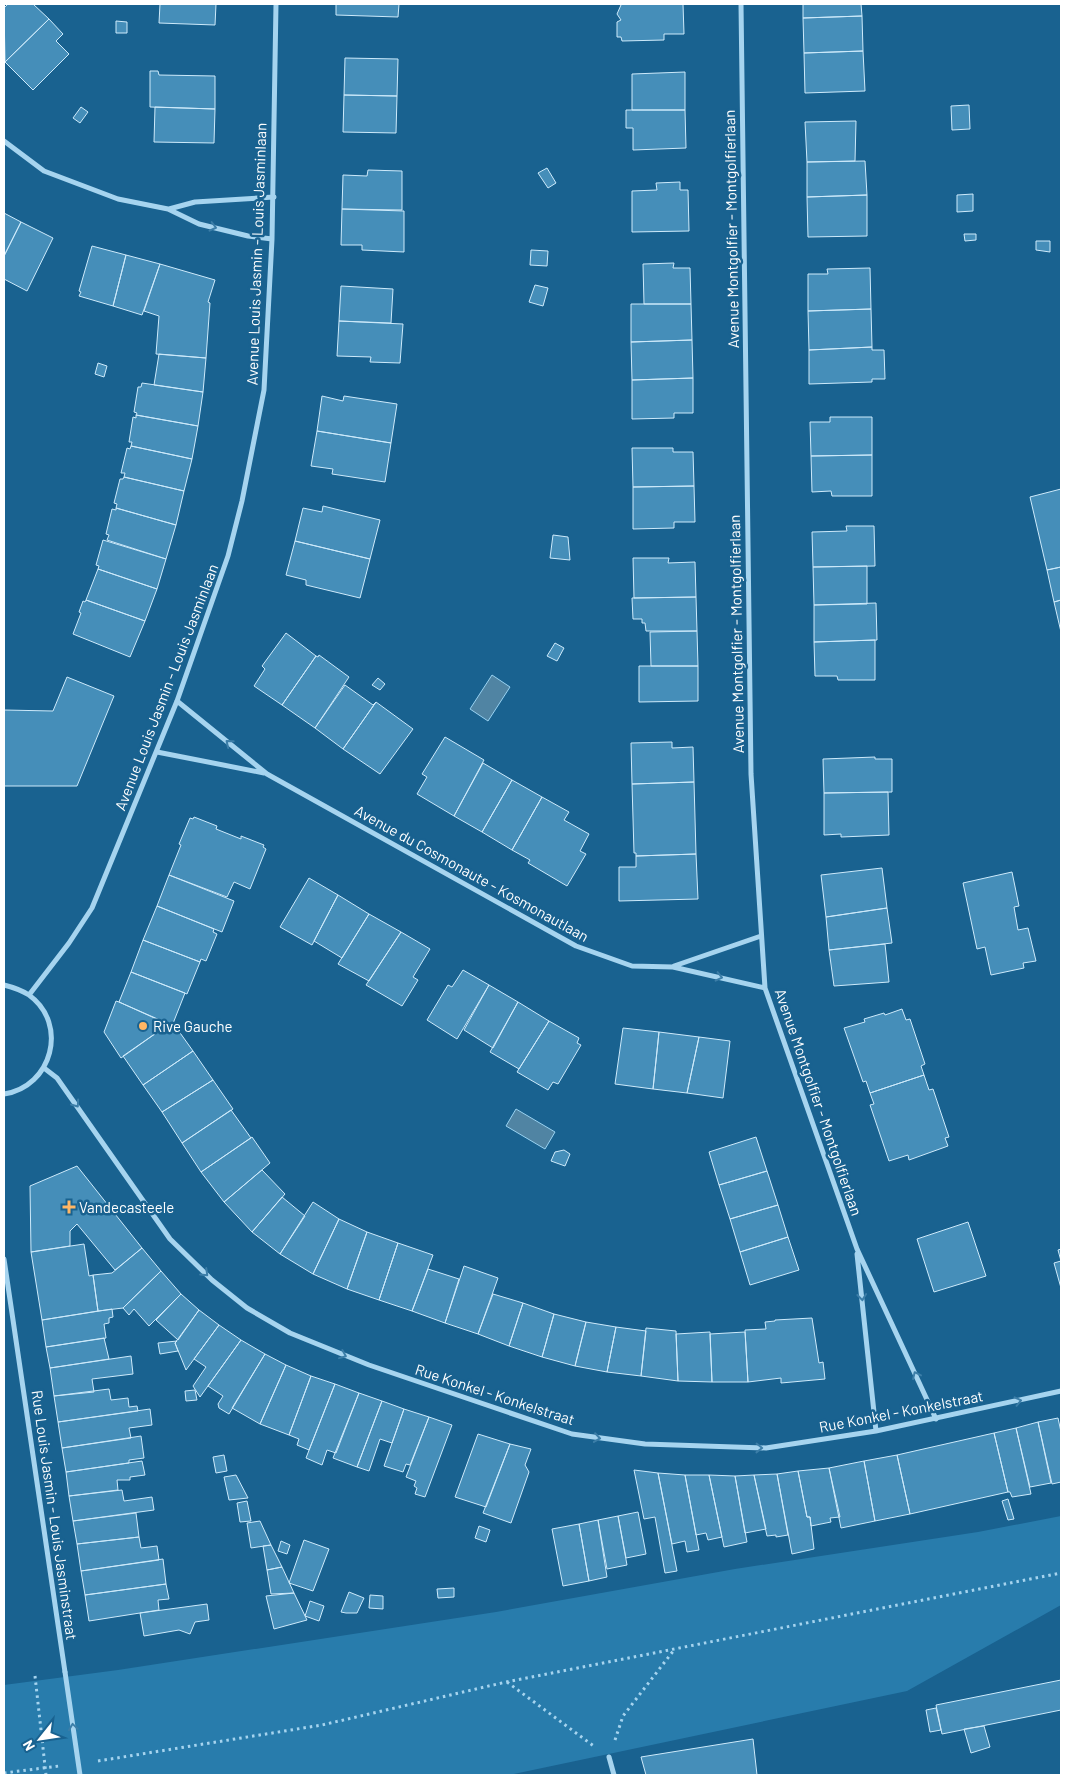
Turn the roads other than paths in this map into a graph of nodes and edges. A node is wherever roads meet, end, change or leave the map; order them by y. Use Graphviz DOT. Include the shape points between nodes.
graph roads {
  1 [pos="276,4"];
  2 [pos="740,4"];
  3 [pos="4,141"];
  4 [pos="274,197"];
  5 [pos="168,209"];
  6 [pos="272,239"];
  7 [pos="177,701"];
  8 [pos="157,752"];
  9 [pos="267,774"];
  10 [pos="762,936"];
  11 [pos="673,967"];
  12 [pos="4,985"];
  13 [pos="765,988"];
  14 [pos="29,995"];
  15 [pos="44,1068"];
  16 [pos="4,1094"];
  17 [pos="857,1249"];
  18 [pos="4,1259"];
  19 [pos="1061,1391"];
  20 [pos="936,1419"];
  21 [pos="876,1431"];
  22 [pos="609,1757"];
  23 [pos="80,1775"];
  24 [pos="614,1775"];
  1 -- 4 [label="street, Avenue Louis Jasmin - Louis Jasminlaan"];
  2 -- 10 [label="street, Avenue Montgolfier - Montgolfierlaan" via="751,774"];
  3 -- 5 [label="street" via="44,171 118,199"];
  4 -- 5 [label="street" via="195,202"];
  4 -- 6 [label="street, Avenue Louis Jasmin - Louis Jasminlaan"];
  5 -- 6 [label="street, one-way" via="199,224"];
  6 -- 7 [label="street, Avenue Louis Jasmin - Louis Jasminlaan" via="264,390 242,501 228,556"];
  7 -- 8 [label="street, Avenue Louis Jasmin - Louis Jasminlaan"];
  9 -- 7 [label="street, Avenue du Cosmonaute - Kosmonautlaan, one-way"];
  8 -- 9 [label="street, Avenue du Cosmonaute - Kosmonautlaan"];
  8 -- 14 [label="street, Avenue Louis Jasmin - Louis Jasminlaan" via="92,908"];
  9 -- 11 [label="street, Avenue du Cosmonaute - Kosmonautlaan" via="576,946 632,966"];
  10 -- 11 [label="street, Avenue du Cosmonaute - Kosmonautlaan"];
  10 -- 13 [label="street, Avenue Montgolfier - Montgolfierlaan"];
  11 -- 13 [label="street, Avenue du Cosmonaute - Kosmonautlaan, one-way"];
  12 -- 14 [label="street"];
  13 -- 17 [label="street, Avenue Montgolfier - Montgolfierlaan"];
  14 -- 15 [label="street" via="41,1006 52,1037"];
  15 -- 16 [label="street" via="21,1089"];
  15 -- 21 [label="street, Rue Konkel - Konkelstraat, one-way" via="57,1078 170,1239 212,1280 247,1308 290,1333 369,1365 572,1434 645,1444 766,1448"];
  20 -- 17 [label="street, Avenue Montgolfier - Montgolfierlaan, one-way"];
  17 -- 21 [label="street, Avenue Montgolfier - Montgolfierlaan, one-way"];
  23 -- 18 [label="street, Rue Louis Jasmin - Louis Jasminstraat, one-way, bridge"];
  20 -- 19 [label="street, Rue Konkel - Konkelstraat, one-way"];
  20 -- 21 [label="street, Rue Konkel - Konkelstraat"];
  22 -- 24 [label="street"];
}
